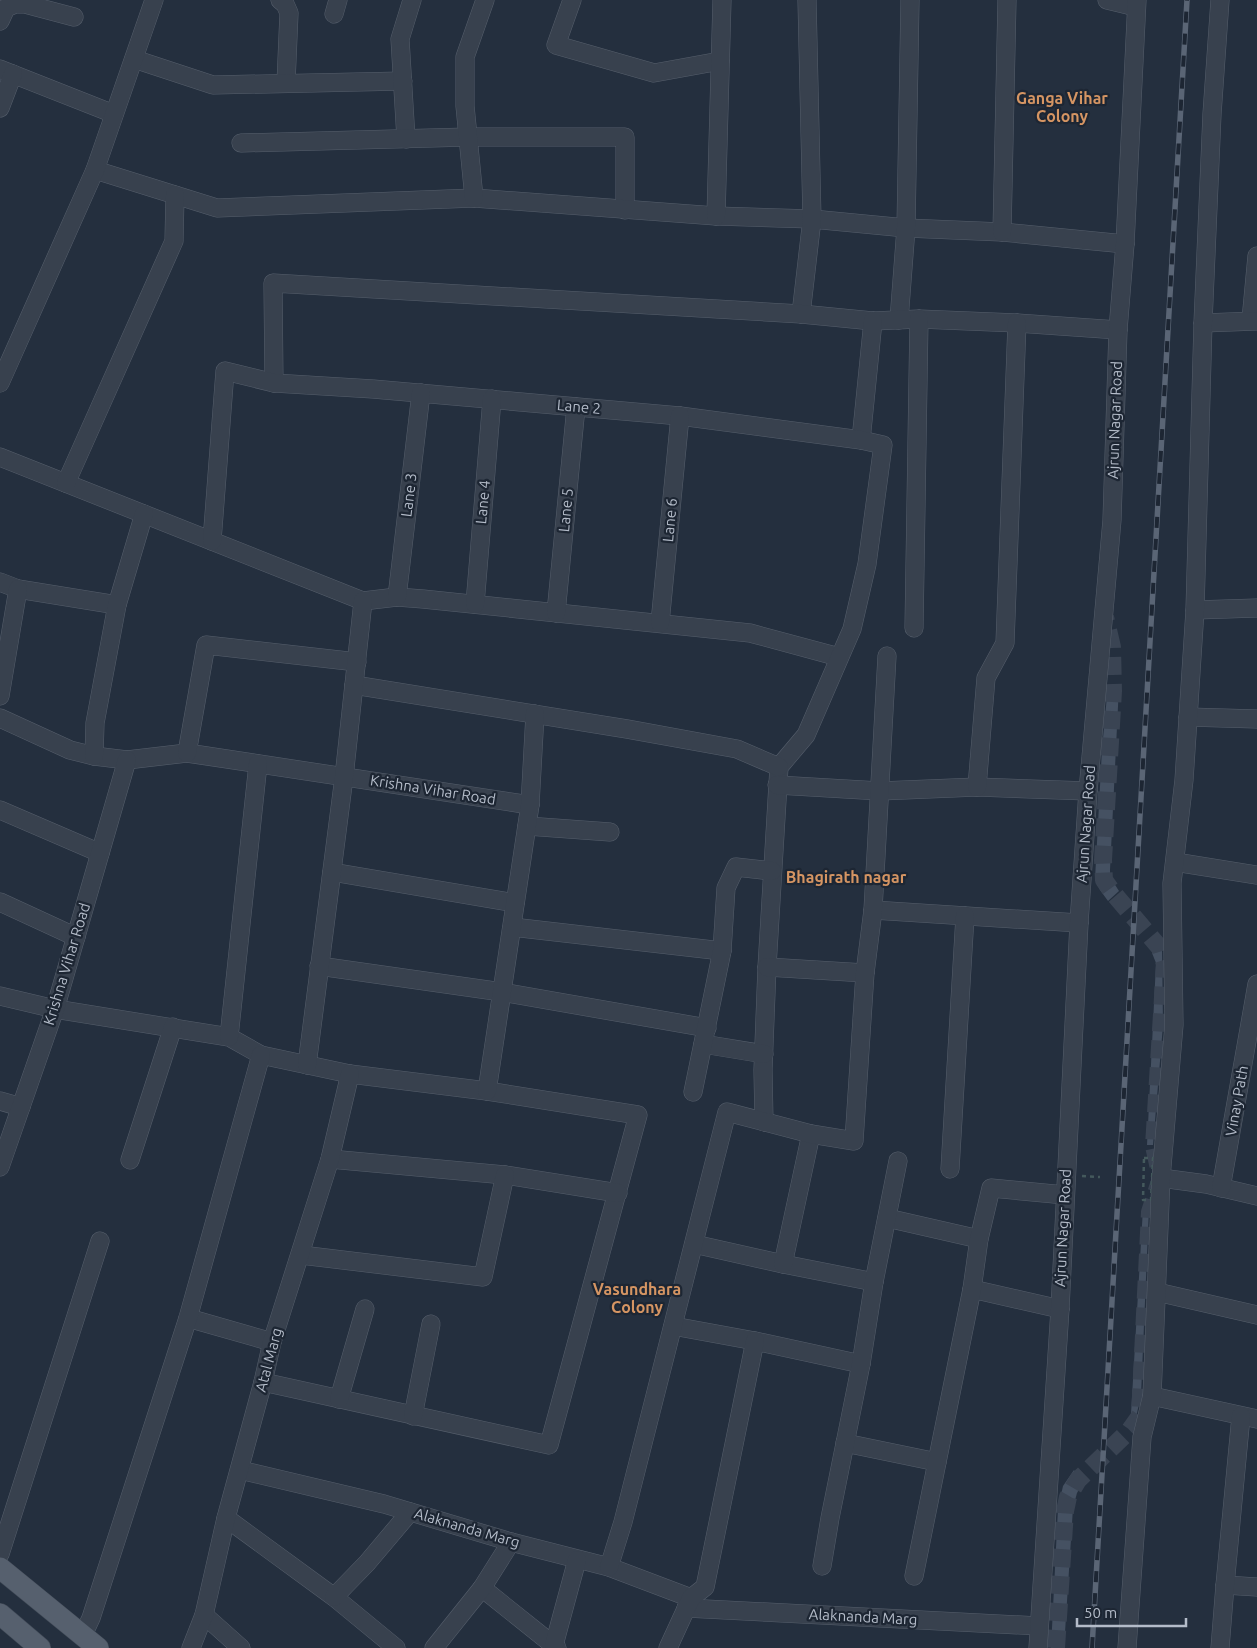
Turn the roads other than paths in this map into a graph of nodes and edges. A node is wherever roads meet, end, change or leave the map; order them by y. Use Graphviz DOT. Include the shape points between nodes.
graph roads {
  1 [pos="154,0"];
  2 [pos="280,0"];
  3 [pos="412,0"];
  4 [pos="485,0"];
  5 [pos="572,0"];
  6 [pos="721,0"];
  7 [pos="807,0"];
  8 [pos="910,0"];
  9 [pos="1008,0"];
  10 [pos="1107,0"];
  11 [pos="1220,0"];
  12 [pos="1136,3"];
  13 [pos="74,17"];
  14 [pos="0,21"];
  15 [pos="134,59"];
  16 [pos="720,61"];
  17 [pos="6,72"];
  18 [pos="403,80"];
  19 [pos="286,83"];
  20 [pos="0,108"];
  21 [pos="114,114"];
  22 [pos="468,137"];
  23 [pos="406,139"];
  24 [pos="240,143"];
  25 [pos="95,170"];
  26 [pos="175,195"];
  27 [pos="474,198"];
  28 [pos="625,210"];
  29 [pos="716,216"];
  30 [pos="812,219"];
  31 [pos="906,228"];
  32 [pos="1002,232"];
  33 [pos="1125,244"];
  34 [pos="1257,256"];
  35 [pos="800,314"];
  36 [pos="919,319"];
  37 [pos="899,320"];
  38 [pos="1254,320"];
  39 [pos="873,321"];
  40 [pos="1017,323"];
  41 [pos="1203,323"];
  42 [pos="1118,330"];
  43 [pos="274,382"];
  44 [pos="0,383"];
  45 [pos="421,393"];
  46 [pos="492,399"];
  47 [pos="576,407"];
  48 [pos="680,416"];
  49 [pos="861,440"];
  50 [pos="0,457"];
  51 [pos="66,483"];
  52 [pos="144,514"];
  53 [pos="212,541"];
  54 [pos="0,582"];
  55 [pos="18,589"];
  56 [pos="397,597"];
  57 [pos="363,601"];
  58 [pos="116,604"];
  59 [pos="475,604"];
  60 [pos="1257,608"];
  61 [pos="1195,610"];
  62 [pos="556,613"];
  63 [pos="660,624"];
  64 [pos="914,628"];
  65 [pos="887,656"];
  66 [pos="839,657"];
  67 [pos="357,662"];
  68 [pos="354,685"];
  69 [pos="0,696"];
  70 [pos="535,714"];
  71 [pos="1188,717"];
  72 [pos="0,718"];
  73 [pos="1257,719"];
  74 [pos="187,753"];
  75 [pos="94,756"];
  76 [pos="128,760"];
  77 [pos="258,764"];
  78 [pos="779,767"];
  79 [pos="344,777"];
  80 [pos="777,785"];
  81 [pos="978,787"];
  82 [pos="880,791"];
  83 [pos="1088,791"];
  84 [pos="530,805"];
  85 [pos="0,810"];
  86 [pos="527,826"];
  87 [pos="610,832"];
  88 [pos="100,853"];
  89 [pos="1175,862"];
  90 [pos="772,871"];
  91 [pos="332,872"];
  92 [pos="1257,876"];
  93 [pos="0,902"];
  94 [pos="515,903"];
  95 [pos="873,910"];
  96 [pos="965,916"];
  97 [pos="1079,923"];
  98 [pos="512,927"];
  99 [pos="76,938"];
  100 [pos="722,951"];
  101 [pos="320,966"];
  102 [pos="767,967"];
  103 [pos="865,973"];
  104 [pos="1257,984"];
  105 [pos="502,992"];
  106 [pos="0,996"];
  107 [pos="55,1009"];
  108 [pos="174,1027"];
  109 [pos="705,1036"];
  110 [pos="228,1037"];
  111 [pos="764,1054"];
  112 [pos="261,1055"];
  113 [pos="306,1065"];
  114 [pos="350,1074"];
  115 [pos="487,1091"];
  116 [pos="693,1092"];
  117 [pos="0,1101"];
  118 [pos="21,1107"];
  119 [pos="764,1122"];
  120 [pos="811,1134"];
  121 [pos="330,1159"];
  122 [pos="130,1160"];
  123 [pos="898,1161"];
  124 [pos="0,1167"];
  125 [pos="950,1169"];
  126 [pos="505,1176"];
  127 [pos="1162,1178"];
  128 [pos="1221,1188"];
  129 [pos="618,1193"];
  130 [pos="1065,1195"];
  131 [pos="1257,1196"];
  132 [pos="887,1218"];
  133 [pos="979,1239"];
  134 [pos="100,1241"];
  135 [pos="694,1244"];
  136 [pos="300,1255"];
  137 [pos="783,1264"];
  138 [pos="874,1282"];
  139 [pos="972,1289"];
  140 [pos="1157,1292"];
  141 [pos="1060,1309"];
  142 [pos="366,1310"];
  143 [pos="1257,1315"];
  144 [pos="188,1318"];
  145 [pos="432,1324"];
  146 [pos="673,1326"];
  147 [pos="755,1341"];
  148 [pos="272,1342"];
  149 [pos="861,1364"];
  150 [pos="263,1382"];
  151 [pos="1152,1396"];
  152 [pos="340,1399"];
  153 [pos="412,1416"];
  154 [pos="1249,1418"];
  155 [pos="845,1444"];
  156 [pos="937,1462"];
  157 [pos="240,1470"];
  158 [pos="410,1512"];
  159 [pos="226,1518"];
  160 [pos="511,1542"];
  161 [pos="0,1554"];
  162 [pos="577,1560"];
  163 [pos="822,1566"];
  164 [pos="609,1567"];
  165 [pos="0,1568"];
  166 [pos="914,1576"];
  167 [pos="1225,1585"];
  168 [pos="1257,1587"];
  169 [pos="482,1588"];
  170 [pos="334,1597"];
  171 [pos="689,1603"];
  172 [pos="0,1614"];
  173 [pos="204,1615"];
  174 [pos="1039,1626"];
  175 [pos="90,1641"];
  176 [pos="555,1647"];
  177 [pos="40,1648"];
  178 [pos="191,1648"];
  179 [pos="241,1648"];
  180 [pos="396,1648"];
  181 [pos="434,1648"];
  182 [pos="668,1648"];
  183 [pos="1038,1648"];
  184 [pos="1127,1648"];
  185 [pos="1220,1648"];
  1 -- 15 [label="street"];
  2 -- 19 [label="street" via="289,13"];
  3 -- 18 [label="street" via="400,39"];
  4 -- 22 [label="street" via="464,57"];
  5 -- 16 [label="street" via="556,45 654,73"];
  6 -- 16 [label="street"];
  7 -- 30 [label="street"];
  8 -- 31 [label="street"];
  9 -- 32 [label="street"];
  10 -- 12 [label="street"];
  11 -- 41 [label="street"];
  12 -- 33 [label="street, Ajrun Nagar Road"];
  13 -- 14 [label="street" via="16,4 6,8"];
  15 -- 19 [label="street" via="213,85"];
  15 -- 21 [label="street"];
  16 -- 29 [label="street"];
  17 -- 20 [label="street"];
  17 -- 21 [label="street"];
  18 -- 19 [label="street"];
  18 -- 23 [label="street"];
  21 -- 25 [label="street"];
  22 -- 23 [label="street"];
  22 -- 27 [label="street"];
  22 -- 28 [label="street" via="625,137"];
  23 -- 24 [label="street"];
  25 -- 26 [label="street"];
  25 -- 44 [label="street"];
  26 -- 27 [label="street" via="217,208"];
  26 -- 51 [label="street" via="174,241"];
  27 -- 28 [label="street"];
  28 -- 29 [label="street"];
  29 -- 30 [label="street"];
  30 -- 31 [label="street"];
  30 -- 35 [label="street"];
  31 -- 32 [label="street"];
  31 -- 37 [label="street"];
  32 -- 33 [label="street"];
  33 -- 42 [label="street, Ajrun Nagar Road"];
  34 -- 38 [label="street"];
  35 -- 39 [label="street"];
  35 -- 43 [label="street" via="273,283"];
  36 -- 37 [label="street"];
  36 -- 40 [label="street"];
  36 -- 64 [label="street"];
  37 -- 39 [label="street"];
  38 -- 41 [label="street"];
  39 -- 49 [label="street"];
  40 -- 42 [label="street"];
  40 -- 81 [label="street" via="1004,643 986,678"];
  41 -- 61 [label="street"];
  42 -- 83 [label="street, Ajrun Nagar Road" via="1112,520"];
  43 -- 45 [label="street, Lane 2"];
  43 -- 53 [label="street, Lane 2" via="225,371"];
  45 -- 46 [label="street, Lane 2"];
  45 -- 56 [label="street, Lane 3"];
  46 -- 47 [label="street, Lane 2"];
  46 -- 59 [label="street, Lane 4"];
  47 -- 48 [label="street, Lane 2"];
  47 -- 62 [label="street, Lane 5"];
  48 -- 49 [label="street, Lane 2"];
  48 -- 63 [label="street, Lane 6"];
  49 -- 66 [label="street, Lane 2" via="883,445 867,564 852,629"];
  50 -- 51 [label="street"];
  51 -- 52 [label="street"];
  52 -- 53 [label="street"];
  52 -- 58 [label="street"];
  53 -- 57 [label="street"];
  54 -- 55 [label="street"];
  55 -- 58 [label="street"];
  55 -- 69 [label="street"];
  56 -- 57 [label="street"];
  56 -- 59 [label="street"];
  57 -- 67 [label="street"];
  58 -- 75 [label="street" via="95,723"];
  59 -- 62 [label="street"];
  60 -- 61 [label="street"];
  61 -- 71 [label="street"];
  62 -- 63 [label="street"];
  63 -- 66 [label="street" via="750,632"];
  65 -- 82 [label="street"];
  66 -- 78 [label="street" via="806,735"];
  67 -- 68 [label="street"];
  67 -- 74 [label="street" via="206,644"];
  68 -- 70 [label="street"];
  68 -- 79 [label="street"];
  70 -- 78 [label="street" via="737,749"];
  70 -- 84 [label="street"];
  71 -- 73 [label="street"];
  71 -- 89 [label="street"];
  72 -- 75 [label="street, Krishna Vihar Road" via="70,750"];
  74 -- 76 [label="street, Krishna Vihar Road"];
  74 -- 77 [label="street, Krishna Vihar Road"];
  75 -- 76 [label="street, Krishna Vihar Road"];
  76 -- 88 [label="street, Krishna Vihar Road"];
  77 -- 79 [label="street, Krishna Vihar Road"];
  77 -- 110 [label="street"];
  78 -- 80 [label="street"];
  79 -- 84 [label="street, Krishna Vihar Road"];
  79 -- 91 [label="street"];
  80 -- 82 [label="street"];
  80 -- 90 [label="street"];
  81 -- 82 [label="street"];
  81 -- 83 [label="street"];
  82 -- 95 [label="street"];
  83 -- 97 [label="street, Ajrun Nagar Road"];
  84 -- 86 [label="street"];
  85 -- 88 [label="street"];
  86 -- 87 [label="street"];
  86 -- 94 [label="street"];
  88 -- 99 [label="street, Krishna Vihar Road"];
  89 -- 92 [label="street"];
  89 -- 127 [label="street" via="1172,883 1174,1025"];
  90 -- 100 [label="street" via="736,867 726,888"];
  90 -- 102 [label="street"];
  91 -- 94 [label="street"];
  91 -- 101 [label="street"];
  93 -- 99 [label="street"];
  94 -- 98 [label="street"];
  95 -- 96 [label="street"];
  95 -- 103 [label="street"];
  96 -- 97 [label="street"];
  96 -- 125 [label="street"];
  97 -- 130 [label="street, Ajrun Nagar Road"];
  98 -- 100 [label="street"];
  98 -- 105 [label="street"];
  99 -- 107 [label="street, Krishna Vihar Road"];
  100 -- 109 [label="street"];
  101 -- 105 [label="street"];
  101 -- 113 [label="street"];
  102 -- 103 [label="street"];
  102 -- 111 [label="street"];
  103 -- 120 [label="street" via="854,1141"];
  104 -- 128 [label="street, Vinay Path"];
  105 -- 109 [label="street"];
  105 -- 115 [label="street"];
  106 -- 107 [label="street"];
  107 -- 108 [label="street"];
  107 -- 118 [label="street, Krishna Vihar Road"];
  108 -- 110 [label="street"];
  108 -- 122 [label="street"];
  109 -- 111 [label="street"];
  109 -- 116 [label="street"];
  110 -- 112 [label="street"];
  111 -- 119 [label="street"];
  112 -- 113 [label="street"];
  112 -- 144 [label="street"];
  113 -- 114 [label="street"];
  114 -- 115 [label="street"];
  114 -- 121 [label="street, Atal Marg"];
  115 -- 129 [label="street" via="638,1115"];
  117 -- 118 [label="street"];
  118 -- 124 [label="street, Krishna Vihar Road"];
  119 -- 120 [label="street"];
  119 -- 135 [label="street" via="727,1112"];
  120 -- 137 [label="street"];
  121 -- 126 [label="street"];
  121 -- 136 [label="street, Atal Marg"];
  123 -- 132 [label="street"];
  126 -- 129 [label="street"];
  126 -- 136 [label="street" via="483,1277"];
  127 -- 128 [label="street"];
  127 -- 140 [label="street"];
  128 -- 131 [label="street"];
  129 -- 153 [label="street" via="550,1445"];
  130 -- 133 [label="street" via="991,1188"];
  130 -- 141 [label="street, Ajrun Nagar Road"];
  132 -- 133 [label="street"];
  132 -- 138 [label="street"];
  133 -- 139 [label="street"];
  134 -- 161 [label="street"];
  135 -- 137 [label="street"];
  135 -- 146 [label="street"];
  136 -- 148 [label="street, Atal Marg"];
  137 -- 138 [label="street"];
  138 -- 149 [label="street"];
  139 -- 141 [label="street"];
  139 -- 156 [label="street"];
  140 -- 143 [label="street"];
  140 -- 151 [label="street"];
  141 -- 174 [label="street, Ajrun Nagar Road"];
  142 -- 152 [label="street"];
  144 -- 148 [label="street"];
  144 -- 175 [label="street" via="91,1618"];
  145 -- 153 [label="street"];
  146 -- 147 [label="street"];
  146 -- 164 [label="street"];
  147 -- 149 [label="street"];
  147 -- 171 [label="street" via="705,1587"];
  148 -- 150 [label="street, Atal Marg"];
  149 -- 155 [label="street"];
  150 -- 152 [label="street"];
  150 -- 157 [label="street, Atal Marg"];
  151 -- 154 [label="street"];
  151 -- 184 [label="street" via="1142,1436"];
  152 -- 153 [label="street"];
  154 -- 167 [label="street"];
  155 -- 156 [label="street"];
  155 -- 163 [label="street"];
  156 -- 166 [label="street"];
  157 -- 158 [label="street, Alaknanda Marg"];
  157 -- 159 [label="street, Atal Marg"];
  158 -- 160 [label="street, Alaknanda Marg"];
  158 -- 170 [label="street"];
  159 -- 170 [label="street"];
  159 -- 173 [label="street, Atal Marg"];
  160 -- 162 [label="street, Alaknanda Marg"];
  160 -- 169 [label="street"];
  162 -- 164 [label="street, Alaknanda Marg"];
  162 -- 176 [label="street"];
  164 -- 171 [label="street, Alaknanda Marg"];
  165 -- 175 [label="main road"];
  167 -- 168 [label="street"];
  167 -- 185 [label="street"];
  169 -- 176 [label="street"];
  169 -- 181 [label="street"];
  170 -- 180 [label="street"];
  171 -- 174 [label="street, Alaknanda Marg"];
  171 -- 182 [label="street"];
  172 -- 177 [label="main road"];
  173 -- 178 [label="street, Atal Marg"];
  173 -- 179 [label="street"];
  174 -- 183 [label="street, Ajrun Nagar Road"];
}
